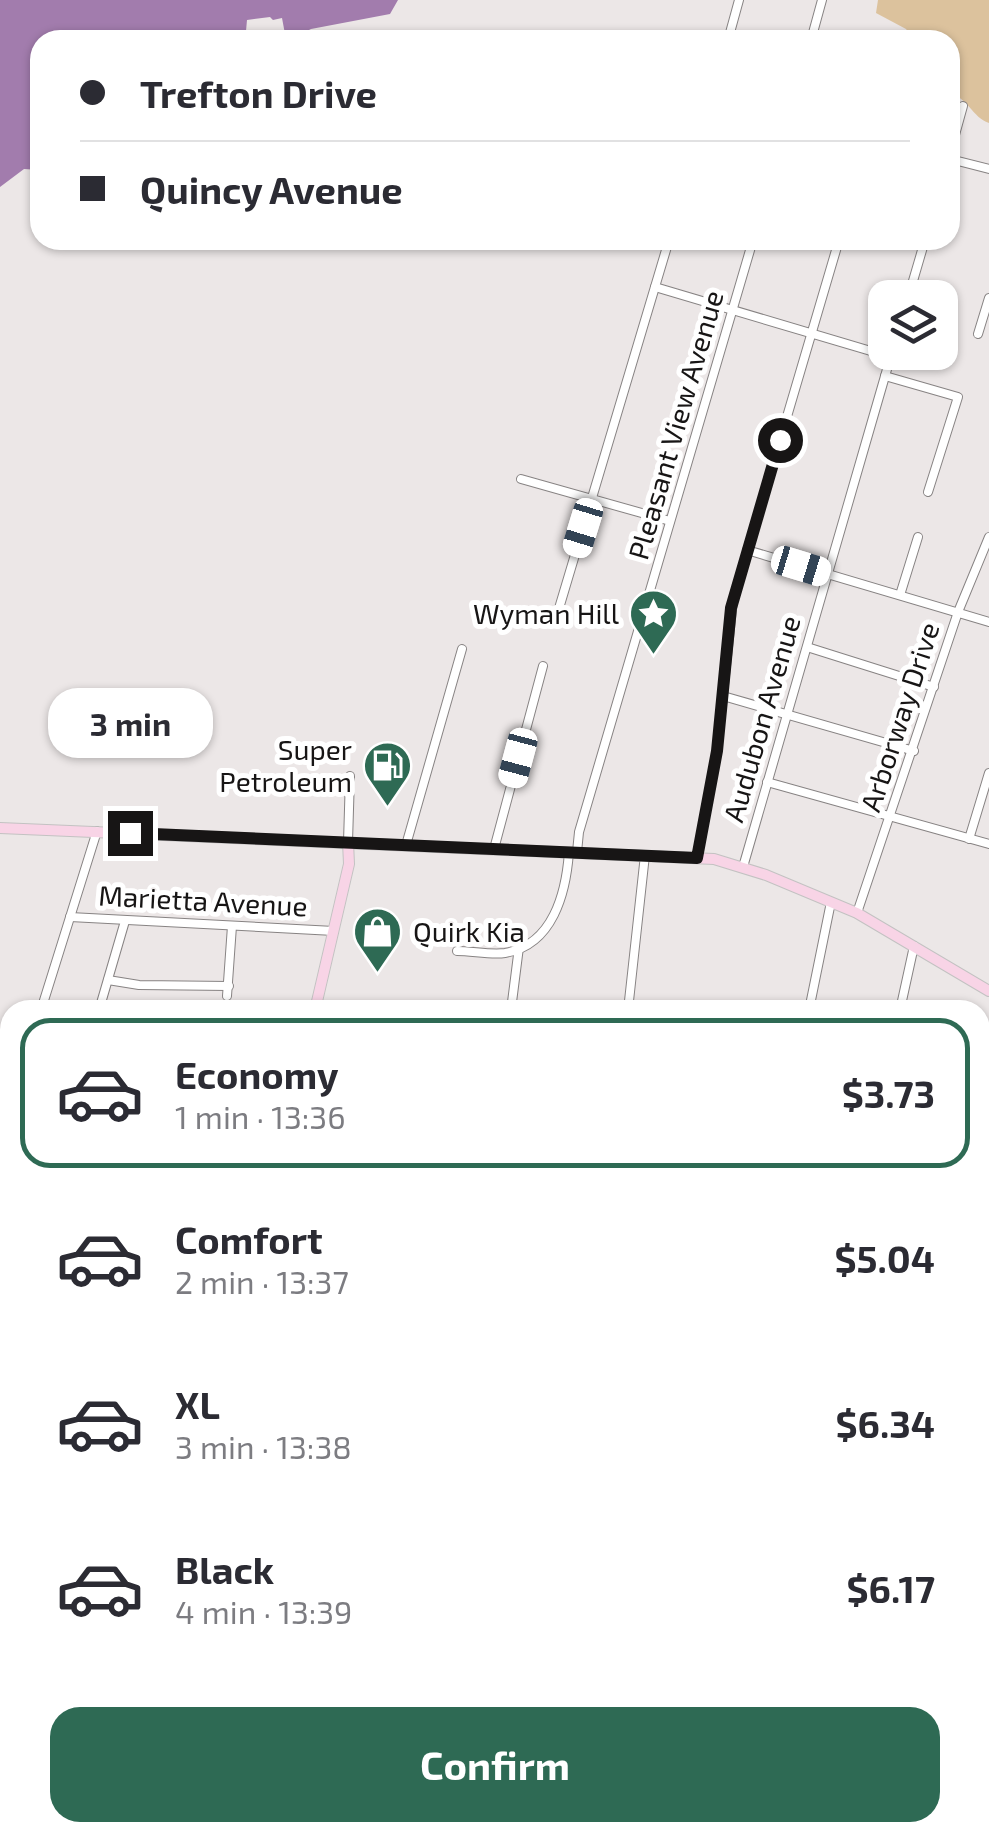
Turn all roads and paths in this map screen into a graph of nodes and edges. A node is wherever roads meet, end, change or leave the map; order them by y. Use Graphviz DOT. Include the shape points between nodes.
graph roads {
  1 [pos="740,0"];
  2 [pos="822,0"];
  3 [pos="731,30"];
  4 [pos="814,30"];
  5 [pos="963,106"];
  6 [pos="960,118"];
  7 [pos="960,160"];
  8 [pos="989,170"];
  9 [pos="665,250"];
  10 [pos="749,250"];
  11 [pos="836,250"];
  12 [pos="922,250"];
  13 [pos="913,280"];
  14 [pos="654,287"];
  15 [pos="989,298"];
  16 [pos="732,310"];
  17 [pos="812,334"];
  18 [pos="978,334"];
  19 [pos="868,349"];
  20 [pos="887,370"];
  21 [pos="885,376"];
  22 [pos="521,479"];
  23 [pos="928,492"];
  24 [pos="592,499"];
  25 [pos="670,521"];
  26 [pos="918,538"];
  27 [pos="989,538"];
  28 [pos="748,550"];
  29 [pos="828,574"];
  30 [pos="900,595"];
  31 [pos="958,612"];
  32 [pos="558,615"];
  33 [pos="989,622"];
  34 [pos="806,648"];
  35 [pos="462,649"];
  36 [pos="543,666"];
  37 [pos="934,687"];
  38 [pos="723,696"];
  39 [pos="787,714"];
  40 [pos="914,750"];
  41 [pos="989,772"];
  42 [pos="350,776"];
  43 [pos="767,782"];
  44 [pos="891,816"];
  45 [pos="0,828"];
  46 [pos="97,832"];
  47 [pos="969,838"];
  48 [pos="348,842"];
  49 [pos="989,844"];
  50 [pos="406,845"];
  51 [pos="494,848"];
  52 [pos="573,852"];
  53 [pos="645,855"];
  54 [pos="697,858"];
  55 [pos="743,867"];
  56 [pos="831,902"];
  57 [pos="857,913"];
  58 [pos="70,916"];
  59 [pos="126,920"];
  60 [pos="232,926"];
  61 [pos="334,931"];
  62 [pos="914,945"];
  63 [pos="519,947"];
  64 [pos="457,950"];
  65 [pos="108,980"];
  66 [pos="989,990"];
  67 [pos="44,1000"];
  68 [pos="102,1000"];
  69 [pos="317,1000"];
  70 [pos="512,1000"];
  71 [pos="629,1000"];
  72 [pos="811,1000"];
  73 [pos="902,1000"];
  1 -- 3 [label="street"];
  2 -- 4 [label="street"];
  5 -- 6 [label="street"];
  7 -- 8 [label="street"];
  9 -- 14 [label="street"];
  10 -- 16 [label="street, Pleasant View Avenue"];
  11 -- 17 [label="street"];
  12 -- 13 [label="street"];
  14 -- 16 [label="street"];
  14 -- 24 [label="street"];
  15 -- 18 [label="street"];
  16 -- 17 [label="street"];
  16 -- 25 [label="street, Pleasant View Avenue"];
  17 -- 19 [label="street"];
  17 -- 28 [label="street"];
  20 -- 21 [label="street, Audubon Avenue"];
  21 -- 23 [label="street" via="958,397"];
  21 -- 29 [label="street, Audubon Avenue"];
  22 -- 24 [label="street"];
  24 -- 25 [label="street"];
  24 -- 32 [label="street"];
  25 -- 52 [label="street, Pleasant View Avenue"];
  26 -- 30 [label="street"];
  27 -- 31 [label="street, Arborway Drive"];
  28 -- 29 [label="street"];
  28 -- 38 [label="street" via="729,622"];
  29 -- 30 [label="street"];
  29 -- 34 [label="street, Audubon Avenue"];
  30 -- 31 [label="street"];
  31 -- 33 [label="street"];
  31 -- 37 [label="street, Arborway Drive"];
  34 -- 37 [label="street"];
  34 -- 39 [label="street, Audubon Avenue"];
  35 -- 50 [label="street"];
  36 -- 51 [label="street"];
  37 -- 40 [label="street, Arborway Drive"];
  38 -- 39 [label="street"];
  38 -- 54 [label="street"];
  39 -- 40 [label="street"];
  39 -- 43 [label="street, Audubon Avenue"];
  40 -- 44 [label="street, Arborway Drive"];
  41 -- 47 [label="street"];
  42 -- 48 [label="street"];
  43 -- 44 [label="street"];
  43 -- 55 [label="street, Audubon Avenue"];
  44 -- 47 [label="street"];
  44 -- 57 [label="street, Arborway Drive"];
  45 -- 46 [label="main road"];
  46 -- 48 [label="main road"];
  46 -- 58 [label="street"];
  47 -- 49 [label="street"];
  48 -- 50 [label="main road"];
  48 -- 61 [label="main road"];
  50 -- 51 [label="main road"];
  51 -- 52 [label="main road"];
  52 -- 53 [label="main road"];
  52 -- 63 [label="street, Pleasant View Avenue" via="550,925"];
  53 -- 54 [label="main road"];
  53 -- 71 [label="street"];
  54 -- 55 [label="main road"];
  55 -- 56 [label="main road"];
  56 -- 57 [label="main road"];
  56 -- 72 [label="street"];
  57 -- 62 [label="main road"];
  58 -- 59 [label="street, Marietta Avenue"];
  58 -- 67 [label="street"];
  59 -- 60 [label="street, Marietta Avenue"];
  59 -- 65 [label="street"];
  60 -- 61 [label="street, Marietta Avenue"];
  60 -- 65 [label="street" via="228,991"];
  61 -- 69 [label="main road"];
  62 -- 66 [label="main road"];
  62 -- 73 [label="street"];
  63 -- 64 [label="street" via="504,953"];
  63 -- 70 [label="street"];
  65 -- 68 [label="street"];
}
